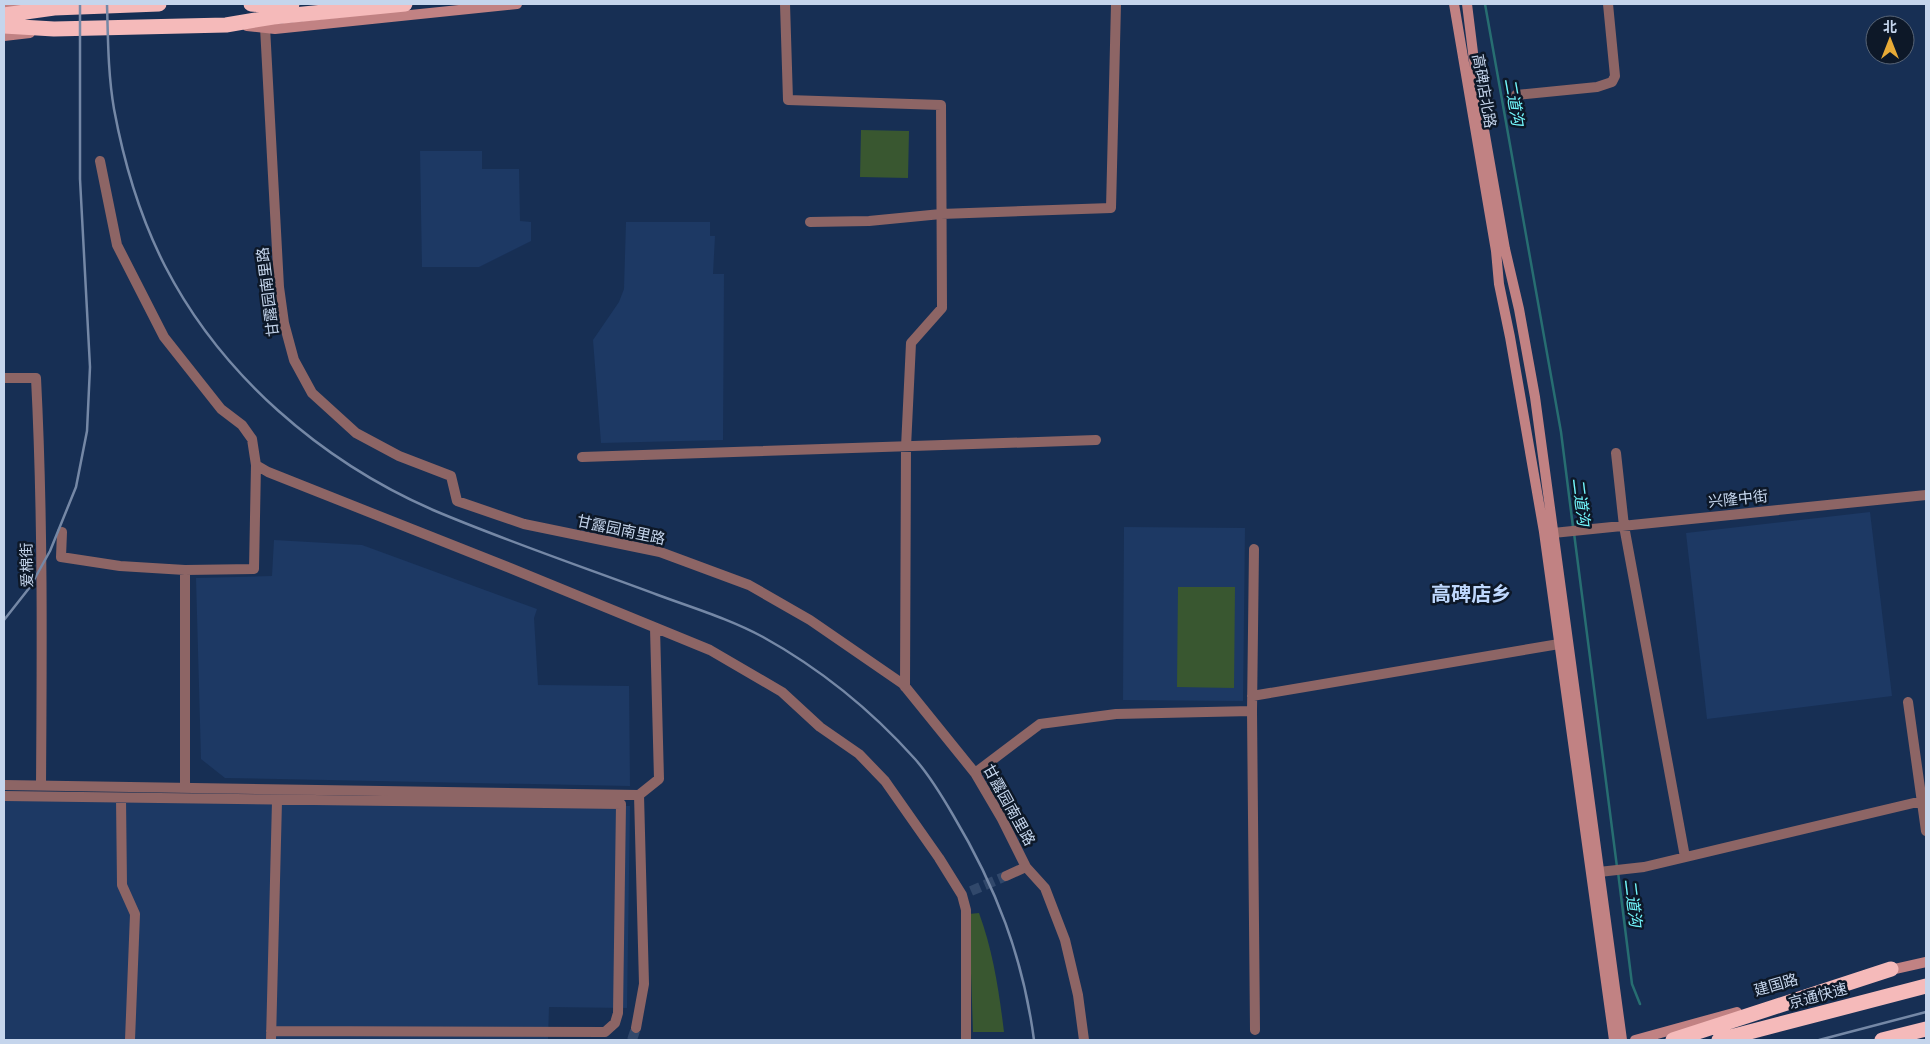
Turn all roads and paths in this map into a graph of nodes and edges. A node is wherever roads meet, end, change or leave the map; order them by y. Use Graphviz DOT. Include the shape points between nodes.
graph roads {
  1 [pos="4,4"];
  2 [pos="159,4"];
  3 [pos="251,4"];
  4 [pos="298,4"];
  5 [pos="517,4"];
  6 [pos="785,4"];
  7 [pos="1116,4"];
  8 [pos="1454,4"];
  9 [pos="1467,4"];
  10 [pos="1608,4"];
  11 [pos="398,7"];
  12 [pos="54,8"];
  13 [pos="4,14"];
  14 [pos="226,25"];
  15 [pos="4,26"];
  16 [pos="265,27"];
  17 [pos="54,29"];
  18 [pos="4,36"];
  19 [pos="1516,94"];
  20 [pos="100,160"];
  21 [pos="1489,181"];
  22 [pos="941,214"];
  23 [pos="810,222"];
  24 [pos="4,378"];
  25 [pos="1096,440"];
  26 [pos="906,446"];
  27 [pos="1616,454"];
  28 [pos="582,457"];
  29 [pos="256,465"];
  30 [pos="1926,495"];
  31 [pos="1624,526"];
  32 [pos="62,532"];
  33 [pos="1554,533"];
  34 [pos="1254,549"];
  35 [pos="185,570"];
  36 [pos="655,628"];
  37 [pos="1559,644"];
  38 [pos="905,687"];
  39 [pos="1252,696"];
  40 [pos="1908,702"];
  41 [pos="1252,711"];
  42 [pos="975,773"];
  43 [pos="4,785"];
  44 [pos="41,785"];
  45 [pos="185,787"];
  46 [pos="638,795"];
  47 [pos="4,796"];
  48 [pos="121,798"];
  49 [pos="277,801"];
  50 [pos="1922,801"];
  51 [pos="1926,831"];
  52 [pos="1685,857"];
  53 [pos="1026,868"];
  54 [pos="1599,872"];
  55 [pos="1006,876"];
  56 [pos="1926,962"];
  57 [pos="1891,969"];
  58 [pos="1926,986"];
  59 [pos="636,1028"];
  60 [pos="1926,1029"];
  61 [pos="1255,1030"];
  62 [pos="271,1036"];
  63 [pos="130,1040"];
  64 [pos="966,1040"];
  65 [pos="1084,1040"];
  66 [pos="1614,1040"];
  67 [pos="1622,1040"];
  68 [pos="1635,1040"];
  69 [pos="1673,1040"];
  70 [pos="1720,1040"];
  71 [pos="1882,1040"];
  1 -- 12 [label="street"];
  2 -- 12 [label="highway"];
  3 -- 4 [label="highway"];
  5 -- 11 [label="street"];
  6 -- 22 [label="street" via="788,100 941,105"];
  7 -- 22 [label="street" via="1111,208"];
  8 -- 21 [label="street, 高碑店北路"];
  9 -- 21 [label="street, 高碑店北路"];
  10 -- 19 [label="street" via="1615,76 1612,82"];
  11 -- 14 [label="highway" via="274,17"];
  11 -- 16 [label="street" via="275,29"];
  12 -- 13 [label="highway"];
  14 -- 16 [label="street"];
  14 -- 17 [label="highway"];
  15 -- 17 [label="highway"];
  16 -- 38 [label="street, 甘露园南里路" via="284,324 294,360 312,392 356,433 399,456 451,476 457,501 524,524 660,552 749,585 810,620"];
  17 -- 18 [label="street"];
  20 -- 29 [label="street" via="117,245 134,281 164,337 221,409 242,425 252,439"];
  21 -- 33 [label="street" via="1527,354"];
  21 -- 37 [label="street" via="1499,284 1544,532"];
  22 -- 23 [label="street" via="869,222"];
  22 -- 26 [label="street" via="942,308 911,343"];
  24 -- 44 [label="street, 爱棉街" via="36,378 43,622"];
  25 -- 26 [label="street"];
  26 -- 28 [label="street"];
  26 -- 38 [label="street"];
  27 -- 31 [label="street"];
  29 -- 35 [label="street" via="254,569"];
  29 -- 36 [label="street"];
  30 -- 31 [label="street, 兴隆中街"];
  31 -- 33 [label="street, 兴隆中街"];
  31 -- 52 [label="street"];
  32 -- 35 [label="street" via="61,557 120,566"];
  33 -- 54 [label="street"];
  34 -- 39 [label="street"];
  35 -- 45 [label="street"];
  36 -- 46 [label="street" via="659,779"];
  36 -- 64 [label="street" via="710,650 782,692 820,727 859,754 885,781 966,893"];
  37 -- 39 [label="street"];
  37 -- 66 [label="street"];
  38 -- 42 [label="street, 甘露园南里路"];
  39 -- 41 [label="street"];
  40 -- 50 [label="street"];
  41 -- 42 [label="street" via="1116,714 1040,724"];
  41 -- 61 [label="street"];
  42 -- 53 [label="street, 甘露园南里路"];
  43 -- 44 [label="street"];
  44 -- 45 [label="street"];
  45 -- 46 [label="street"];
  46 -- 59 [label="street" via="644,984"];
  47 -- 48 [label="street"];
  48 -- 49 [label="street"];
  48 -- 63 [label="street" via="122,885 135,914"];
  49 -- 62 [label="street"];
  49 -- 62 [label="street" via="621,804 618,1013 615,1023 605,1032"];
  50 -- 51 [label="street"];
  50 -- 52 [label="street"];
  52 -- 54 [label="street" via="1632,869"];
  53 -- 55 [label="street"];
  53 -- 65 [label="street, 甘露园南里路" via="1045,888 1066,940"];
  54 -- 67 [label="street"];
  56 -- 57 [label="street, 建国路"];
  57 -- 68 [label="street, 建国路"];
  57 -- 69 [label="highway"];
  58 -- 70 [label="highway, 京通快速"];
  60 -- 71 [label="highway"];
}
